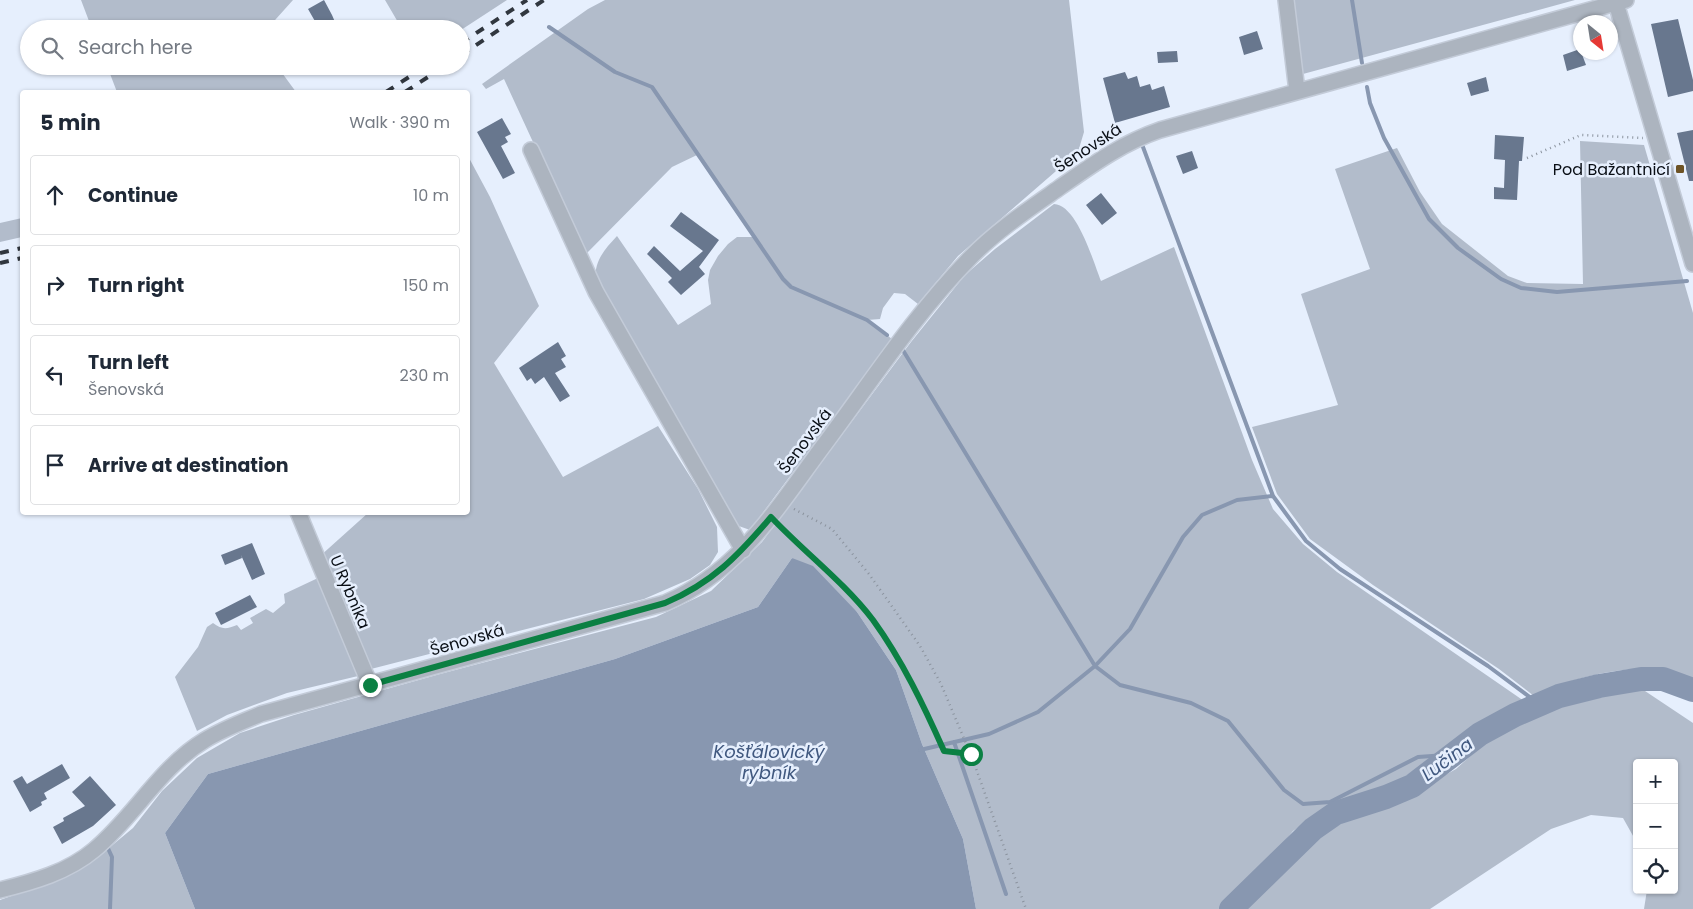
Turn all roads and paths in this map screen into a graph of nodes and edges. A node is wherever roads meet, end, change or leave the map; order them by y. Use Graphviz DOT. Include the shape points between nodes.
graph roads {
  1 [pos="1286,0"];
  2 [pos="1621,2"];
  3 [pos="1297,91"];
  4 [pos="1654,139"];
  5 [pos="531,150"];
  6 [pos="1527,158"];
  7 [pos="1693,264"];
  8 [pos="781,503"];
  9 [pos="299,515"];
  10 [pos="771,517"];
  11 [pos="743,550"];
  12 [pos="370,685"];
  13 [pos="969,754"];
  14 [pos="0,890"];
  15 [pos="1026,909"];
  1 -- 3 [label="street"];
  2 -- 3 [label="street, Šenovská"];
  2 -- 4 [label="street"];
  3 -- 8 [label="street, Šenovská" via="1134,139 1103,156 1006,227 971,257 943,288"];
  4 -- 6 [label="path" via="1581,135"];
  4 -- 7 [label="street"];
  5 -- 11 [label="street" via="596,292"];
  8 -- 10 [label="street, Šenovská"];
  8 -- 13 [label="path" via="832,529 869,574 920,646 941,684"];
  9 -- 12 [label="street, U Rybníka"];
  10 -- 11 [label="street, Šenovská"];
  10 -- 13 [label="path" via="872,620 900,663 944,751"];
  11 -- 12 [label="street, Šenovská" via="711,579 665,603"];
  12 -- 14 [label="street, Šenovská" via="261,714 204,740 161,778 94,851 48,876"];
  13 -- 15 [label="path"];
}
